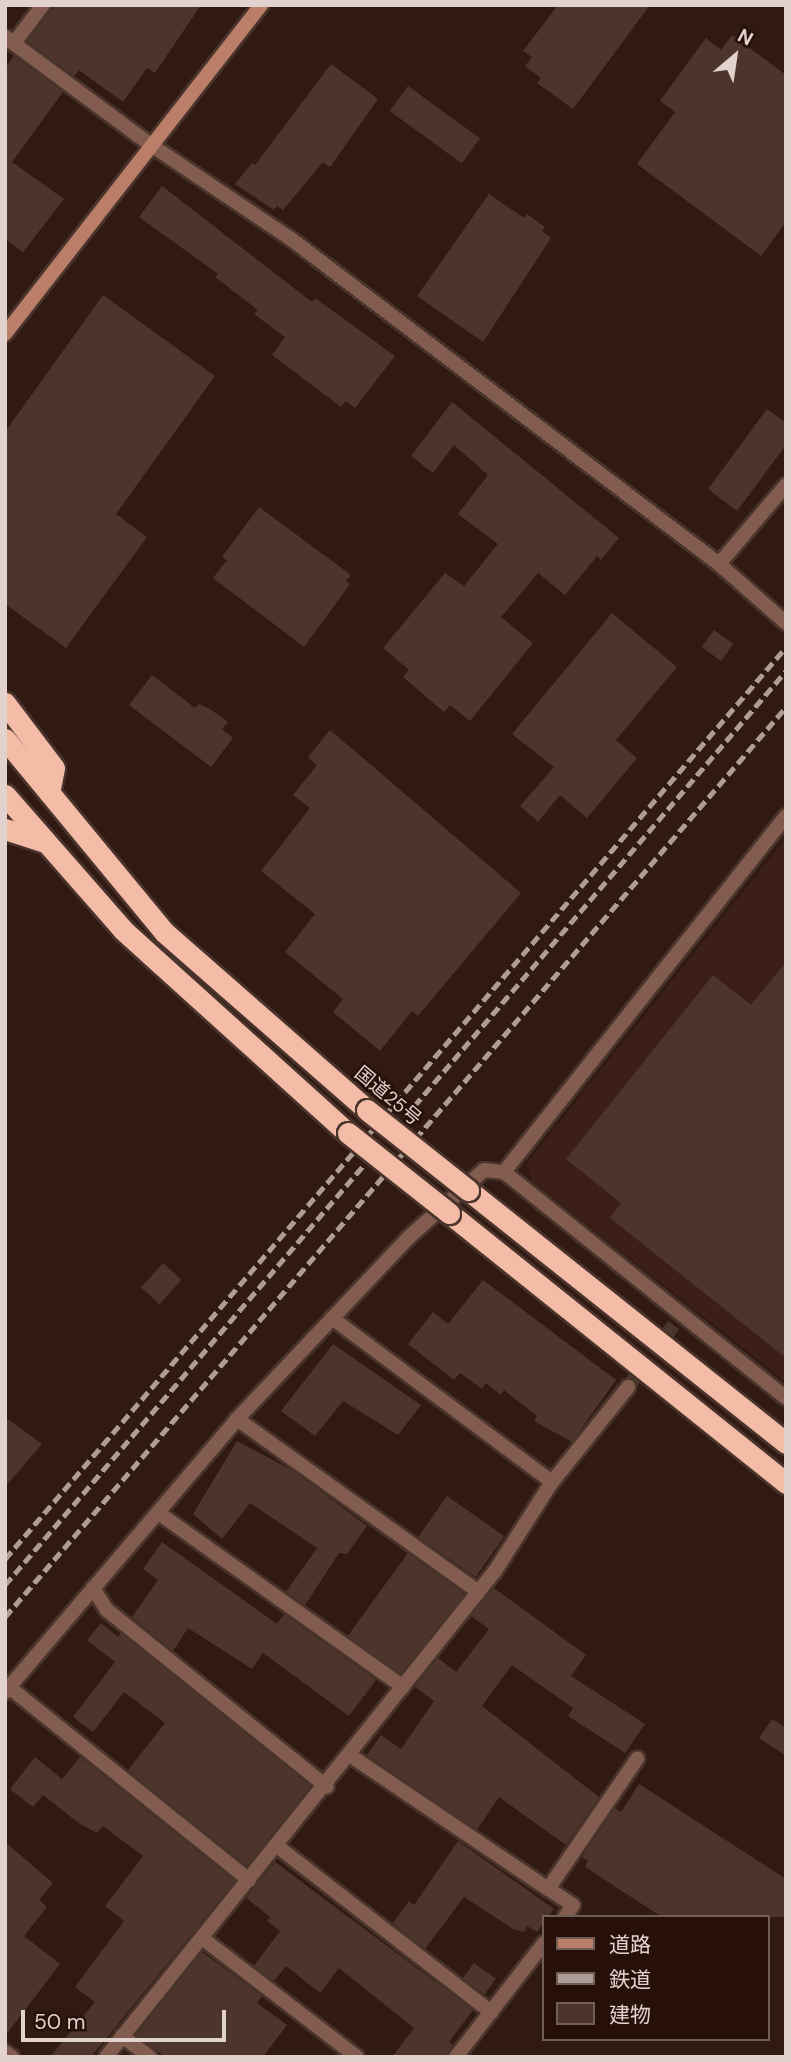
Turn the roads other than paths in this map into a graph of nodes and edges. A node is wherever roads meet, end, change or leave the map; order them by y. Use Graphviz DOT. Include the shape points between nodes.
graph roads {
  1 [pos="43,5"];
  2 [pos="261,5"];
  3 [pos="9,40"];
  4 [pos="151,145"];
  5 [pos="5,334"];
  6 [pos="786,485"];
  7 [pos="719,564"];
  8 [pos="786,622"];
  9 [pos="5,703"];
  10 [pos="5,739"];
  11 [pos="49,793"];
  12 [pos="5,795"];
  13 [pos="786,816"];
  14 [pos="5,829"];
  15 [pos="47,842"];
  16 [pos="504,1172"];
  17 [pos="332,1318"];
  18 [pos="628,1387"];
  19 [pos="786,1398"];
  20 [pos="237,1419"];
  21 [pos="786,1443"];
  22 [pos="552,1482"];
  23 [pos="786,1483"];
  24 [pos="160,1514"];
  25 [pos="93,1588"];
  26 [pos="479,1592"];
  27 [pos="403,1688"];
  28 [pos="7,1690"];
  29 [pos="351,1756"];
  30 [pos="637,1759"];
  31 [pos="327,1787"];
  32 [pos="278,1846"];
  33 [pos="249,1881"];
  34 [pos="548,1889"];
  35 [pos="566,1915"];
  36 [pos="202,1938"];
  37 [pos="542,1946"];
  38 [pos="491,2012"];
  39 [pos="122,2036"];
  40 [pos="5,2052"];
  41 [pos="12,2057"];
  42 [pos="106,2057"];
  43 [pos="150,2057"];
  44 [pos="357,2057"];
  45 [pos="456,2057"];
  1 -- 3 [label="street"];
  2 -- 4 [label="street"];
  3 -- 4 [label="street"];
  4 -- 5 [label="street"];
  4 -- 7 [label="street" via="291,239"];
  6 -- 7 [label="street"];
  7 -- 8 [label="street"];
  9 -- 11 [label="highway" via="54,768"];
  10 -- 11 [label="highway, 国道25号"];
  11 -- 21 [label="highway, 国道25号, bridge" via="164,932 367,1110"];
  12 -- 15 [label="highway"];
  13 -- 16 [label="street"];
  14 -- 15 [label="highway"];
  15 -- 23 [label="highway, bridge" via="123,930 348,1133"];
  16 -- 17 [label="street" via="484,1170 408,1238"];
  16 -- 19 [label="street"];
  17 -- 20 [label="street"];
  17 -- 22 [label="street"];
  18 -- 22 [label="street"];
  20 -- 24 [label="street"];
  20 -- 26 [label="street"];
  22 -- 26 [label="street"];
  24 -- 25 [label="street"];
  24 -- 27 [label="street"];
  25 -- 28 [label="street"];
  25 -- 31 [label="street" via="107,1610"];
  26 -- 27 [label="street"];
  27 -- 29 [label="street"];
  28 -- 33 [label="street"];
  29 -- 31 [label="street"];
  29 -- 34 [label="street"];
  30 -- 34 [label="street"];
  31 -- 32 [label="street"];
  32 -- 33 [label="street"];
  32 -- 38 [label="street"];
  33 -- 36 [label="street"];
  34 -- 35 [label="street" via="573,1905"];
  36 -- 39 [label="street"];
  36 -- 44 [label="street"];
  37 -- 38 [label="street"];
  38 -- 45 [label="street"];
  39 -- 42 [label="street"];
  39 -- 43 [label="street"];
  40 -- 41 [label="street"];
}
